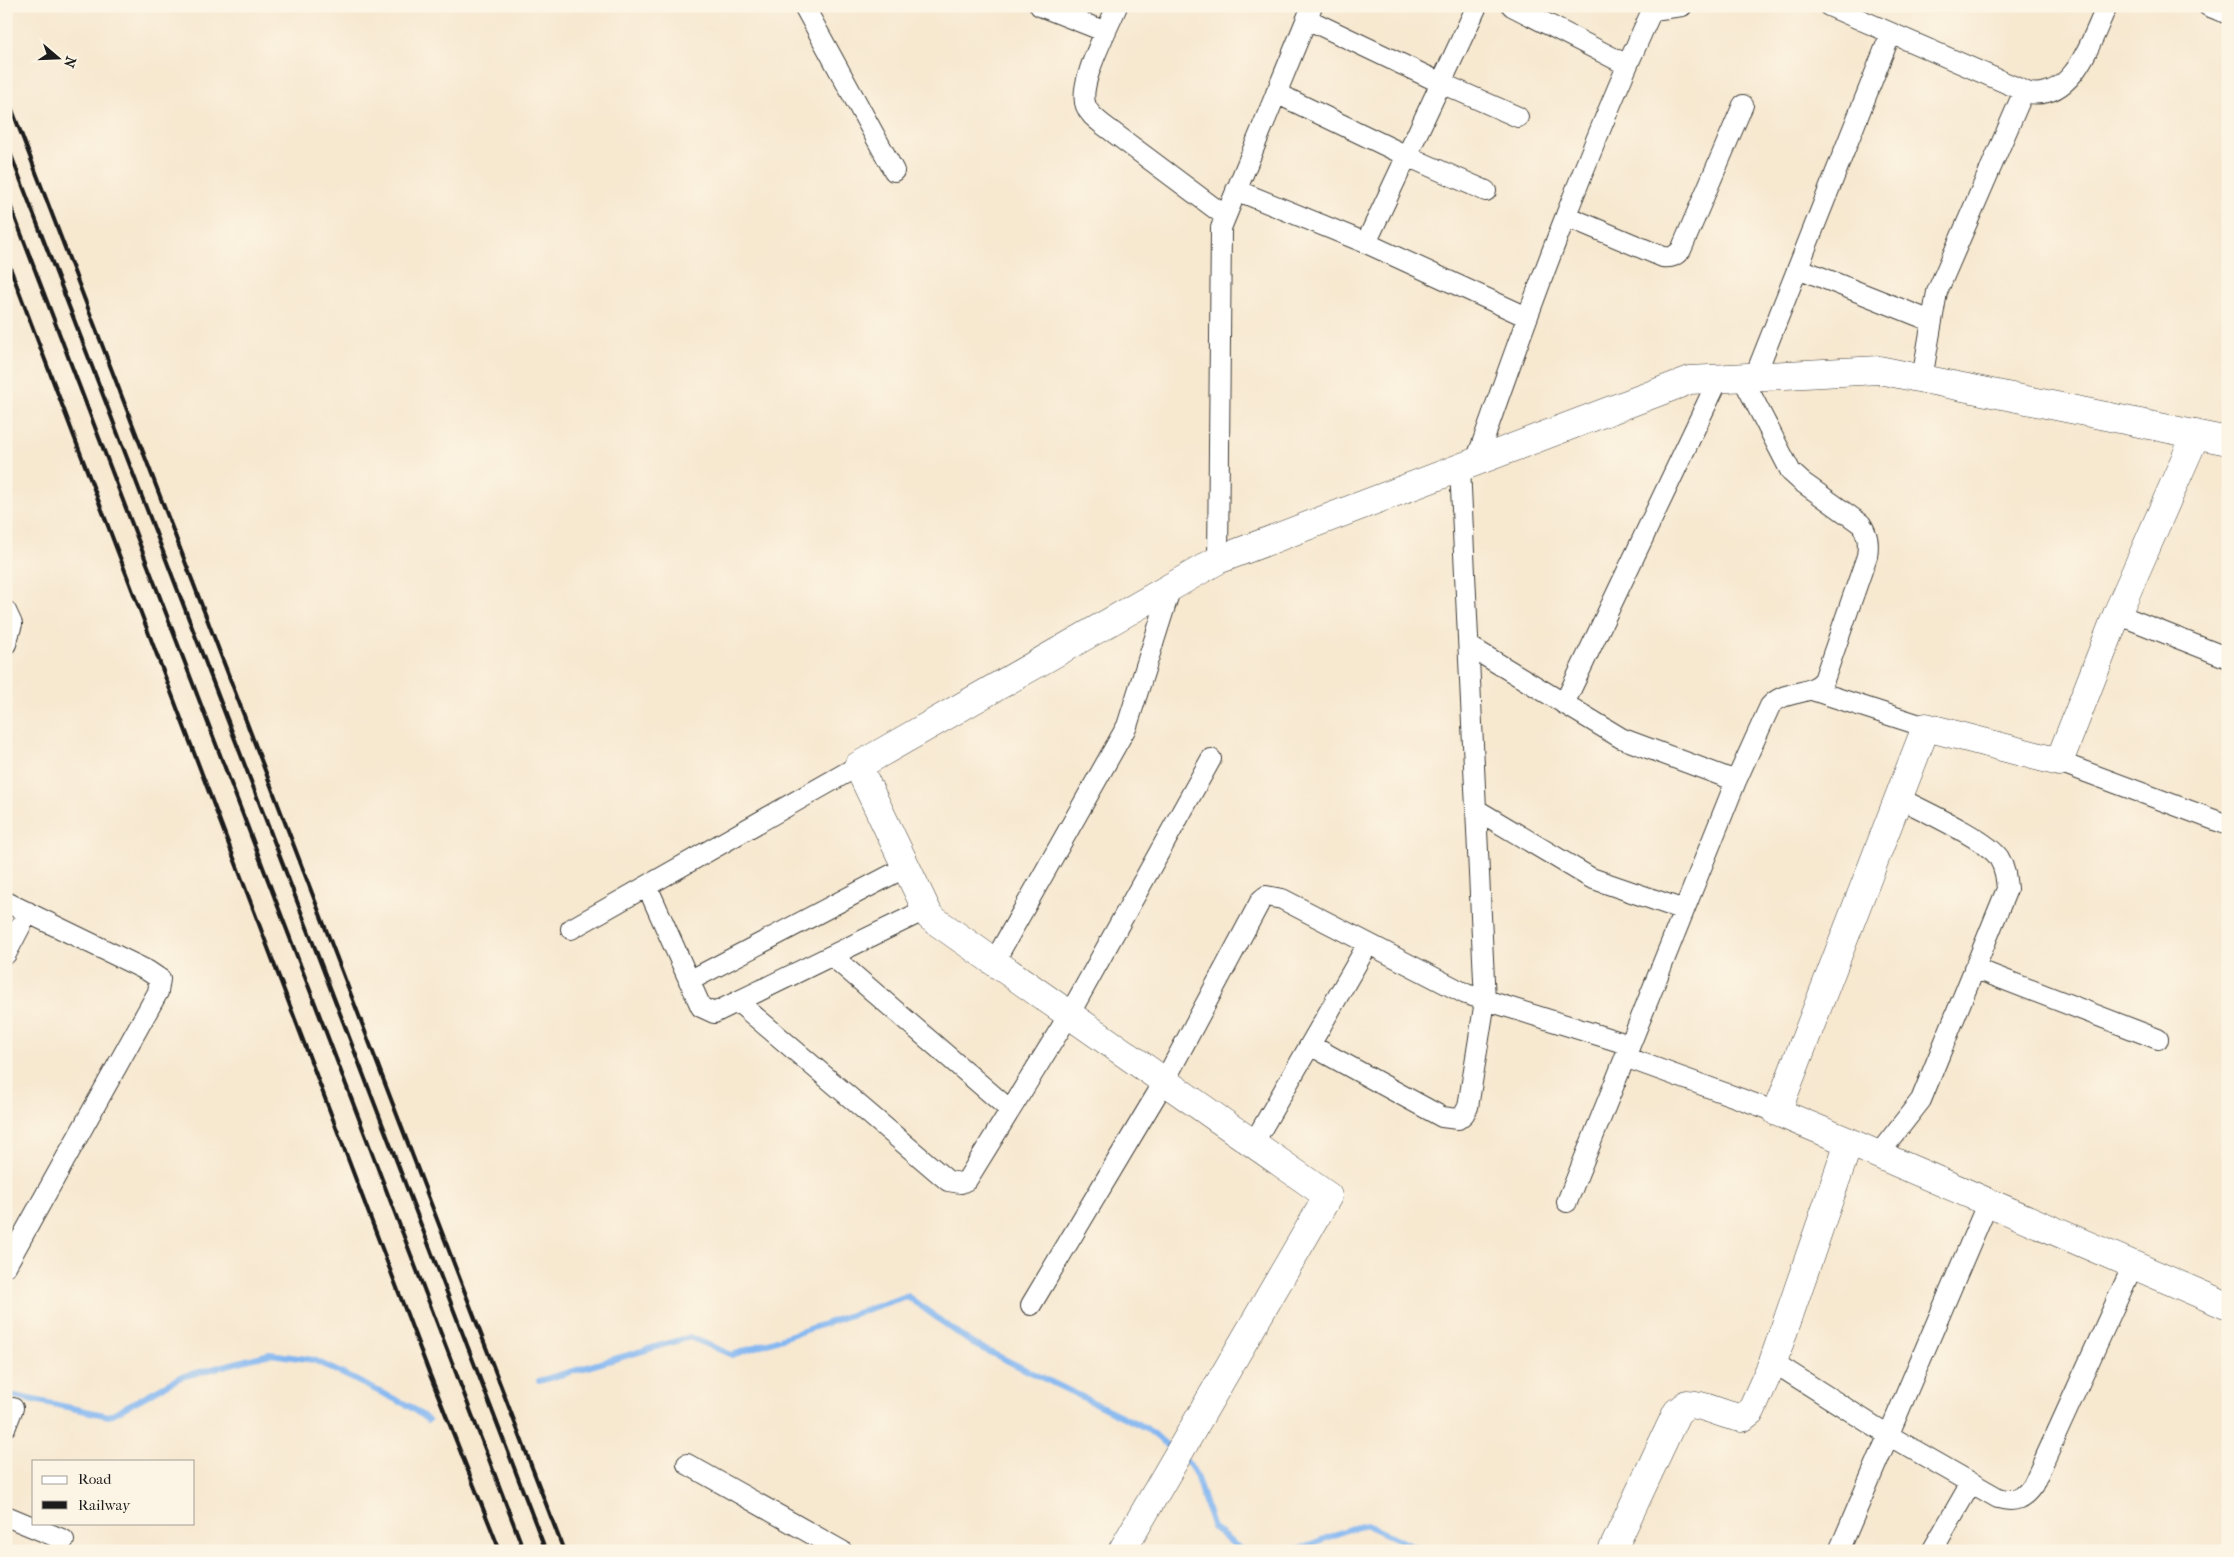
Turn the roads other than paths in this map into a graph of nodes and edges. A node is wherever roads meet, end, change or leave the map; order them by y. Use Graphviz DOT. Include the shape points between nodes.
graph roads {
  1 [pos="804,6"];
  2 [pos="1040,6"];
  3 [pos="1117,6"];
  4 [pos="1477,6"];
  5 [pos="1512,6"];
  6 [pos="1682,6"];
  7 [pos="1829,6"];
  8 [pos="2107,6"];
  9 [pos="2208,6"];
  10 [pos="1654,8"];
  11 [pos="1310,12"];
  12 [pos="2228,14"];
  13 [pos="1106,32"];
  14 [pos="1891,33"];
  15 [pos="1627,65"];
  16 [pos="1441,83"];
  17 [pos="2024,91"];
  18 [pos="1276,93"];
  19 [pos="1743,106"];
  20 [pos="1518,117"];
  21 [pos="1407,156"];
  22 [pos="894,171"];
  23 [pos="1236,190"];
  24 [pos="1486,191"];
  25 [pos="1225,216"];
  26 [pos="1566,216"];
  27 [pos="1366,243"];
  28 [pos="1798,268"];
  29 [pos="1527,317"];
  30 [pos="1931,321"];
  31 [pos="1739,377"];
  32 [pos="1922,379"];
  33 [pos="2196,434"];
  34 [pos="2228,441"];
  35 [pos="1468,464"];
  36 [pos="1218,560"];
  37 [pos="1171,587"];
  38 [pos="6,611"];
  39 [pos="2117,614"];
  40 [pos="8,638"];
  41 [pos="1469,646"];
  42 [pos="2228,658"];
  43 [pos="1812,690"];
  44 [pos="1564,704"];
  45 [pos="1926,727"];
  46 [pos="1211,759"];
  47 [pos="2059,762"];
  48 [pos="858,766"];
  49 [pos="1736,781"];
  50 [pos="1899,798"];
  51 [pos="1477,810"];
  52 [pos="2228,825"];
  53 [pos="906,867"];
  54 [pos="647,886"];
  55 [pos="6,902"];
  56 [pos="926,909"];
  57 [pos="1684,910"];
  58 [pos="28,912"];
  59 [pos="571,930"];
  60 [pos="1368,944"];
  61 [pos="6,954"];
  62 [pos="832,956"];
  63 [pos="994,962"];
  64 [pos="1974,968"];
  65 [pos="689,981"];
  66 [pos="1485,1001"];
  67 [pos="738,1002"];
  68 [pos="1069,1014"];
  69 [pos="2158,1039"];
  70 [pos="1310,1045"];
  71 [pos="1628,1051"];
  72 [pos="1164,1082"];
  73 [pos="1010,1110"];
  74 [pos="1778,1112"];
  75 [pos="1849,1142"];
  76 [pos="1253,1144"];
  77 [pos="1878,1154"];
  78 [pos="1567,1202"];
  79 [pos="1988,1202"];
  80 [pos="2133,1265"];
  81 [pos="6,1266"];
  82 [pos="1031,1305"];
  83 [pos="2228,1306"];
  84 [pos="1773,1362"];
  85 [pos="1888,1435"];
  86 [pos="687,1464"];
  87 [pos="1971,1482"];
  88 [pos="6,1516"];
  89 [pos="64,1540"];
  90 [pos="842,1551"];
  91 [pos="1122,1551"];
  92 [pos="1612,1551"];
  93 [pos="1839,1551"];
  94 [pos="1932,1551"];
  1 -- 22 [label="street"];
  2 -- 13 [label="street"];
  3 -- 13 [label="street"];
  4 -- 16 [label="street"];
  5 -- 15 [label="street"];
  6 -- 10 [label="street"];
  7 -- 14 [label="street"];
  8 -- 17 [label="street" via="2074,74 2066,83 2038,95"];
  9 -- 12 [label="street"];
  10 -- 15 [label="street"];
  11 -- 16 [label="street"];
  11 -- 18 [label="street"];
  13 -- 25 [label="street" via="1084,92 1086,106 1093,117"];
  14 -- 17 [label="street"];
  14 -- 28 [label="street"];
  15 -- 26 [label="street"];
  16 -- 20 [label="street"];
  16 -- 21 [label="street"];
  17 -- 30 [label="street" via="1937,292"];
  18 -- 21 [label="street"];
  18 -- 23 [label="street"];
  19 -- 26 [label="street" via="1681,250 1676,255 1663,257"];
  21 -- 24 [label="street"];
  21 -- 27 [label="street"];
  23 -- 25 [label="street"];
  23 -- 27 [label="street"];
  25 -- 36 [label="street" via="1220,245"];
  26 -- 29 [label="street"];
  27 -- 29 [label="street"];
  28 -- 30 [label="street"];
  28 -- 31 [label="street"];
  29 -- 35 [label="street"];
  30 -- 32 [label="street"];
  31 -- 32 [label="street" via="1879,370"];
  31 -- 35 [label="street" via="1690,380"];
  31 -- 43 [label="street" via="1792,472 1862,524 1867,533 1867,556 1824,680"];
  31 -- 44 [label="street"];
  32 -- 33 [label="street"];
  33 -- 34 [label="street"];
  33 -- 39 [label="street"];
  35 -- 36 [label="street"];
  35 -- 41 [label="street"];
  36 -- 37 [label="street"];
  37 -- 48 [label="street"];
  37 -- 63 [label="street" via="1127,726"];
  38 -- 40 [label="street" via="12,624"];
  39 -- 42 [label="street"];
  39 -- 47 [label="street"];
  41 -- 44 [label="street"];
  41 -- 51 [label="street"];
  43 -- 45 [label="street"];
  43 -- 49 [label="street" via="1782,696 1770,706"];
  44 -- 49 [label="street" via="1621,738"];
  45 -- 47 [label="street"];
  45 -- 50 [label="street"];
  46 -- 68 [label="street"];
  47 -- 52 [label="street"];
  48 -- 53 [label="street"];
  48 -- 54 [label="street"];
  49 -- 57 [label="street"];
  50 -- 64 [label="street" via="1986,845 1999,857 2007,888"];
  50 -- 74 [label="street"];
  51 -- 57 [label="street" via="1591,878"];
  51 -- 66 [label="street"];
  53 -- 56 [label="street"];
  53 -- 65 [label="street"];
  54 -- 59 [label="street"];
  54 -- 65 [label="street"];
  55 -- 58 [label="street"];
  56 -- 62 [label="street"];
  56 -- 63 [label="street" via="930,917"];
  57 -- 71 [label="street"];
  58 -- 61 [label="street"];
  58 -- 81 [label="street" via="160,979 158,992"];
  60 -- 66 [label="street"];
  60 -- 70 [label="street"];
  60 -- 72 [label="street" via="1282,900 1266,896"];
  62 -- 67 [label="street"];
  62 -- 73 [label="street"];
  63 -- 68 [label="street"];
  64 -- 69 [label="street"];
  64 -- 77 [label="street" via="1921,1100"];
  65 -- 67 [label="street" via="701,1007 707,1011 714,1013"];
  66 -- 70 [label="street" via="1468,1107 1458,1119 1442,1117"];
  66 -- 71 [label="street"];
  67 -- 73 [label="street" via="948,1181 961,1183 967,1180"];
  68 -- 72 [label="street"];
  68 -- 73 [label="street"];
  70 -- 76 [label="street"];
  71 -- 74 [label="street"];
  71 -- 78 [label="street"];
  72 -- 76 [label="street"];
  72 -- 82 [label="street"];
  74 -- 75 [label="street"];
  75 -- 77 [label="street"];
  75 -- 84 [label="street"];
  76 -- 91 [label="street" via="1328,1196"];
  77 -- 79 [label="street"];
  79 -- 80 [label="street"];
  79 -- 85 [label="street"];
  80 -- 83 [label="street"];
  80 -- 87 [label="street" via="2027,1494 2018,1500 2008,1501"];
  84 -- 85 [label="street"];
  84 -- 92 [label="street" via="1751,1411 1742,1418 1695,1404 1687,1404 1677,1412"];
  85 -- 87 [label="street"];
  85 -- 93 [label="street"];
  86 -- 90 [label="street"];
  87 -- 94 [label="street"];
  88 -- 89 [label="street"];
}
